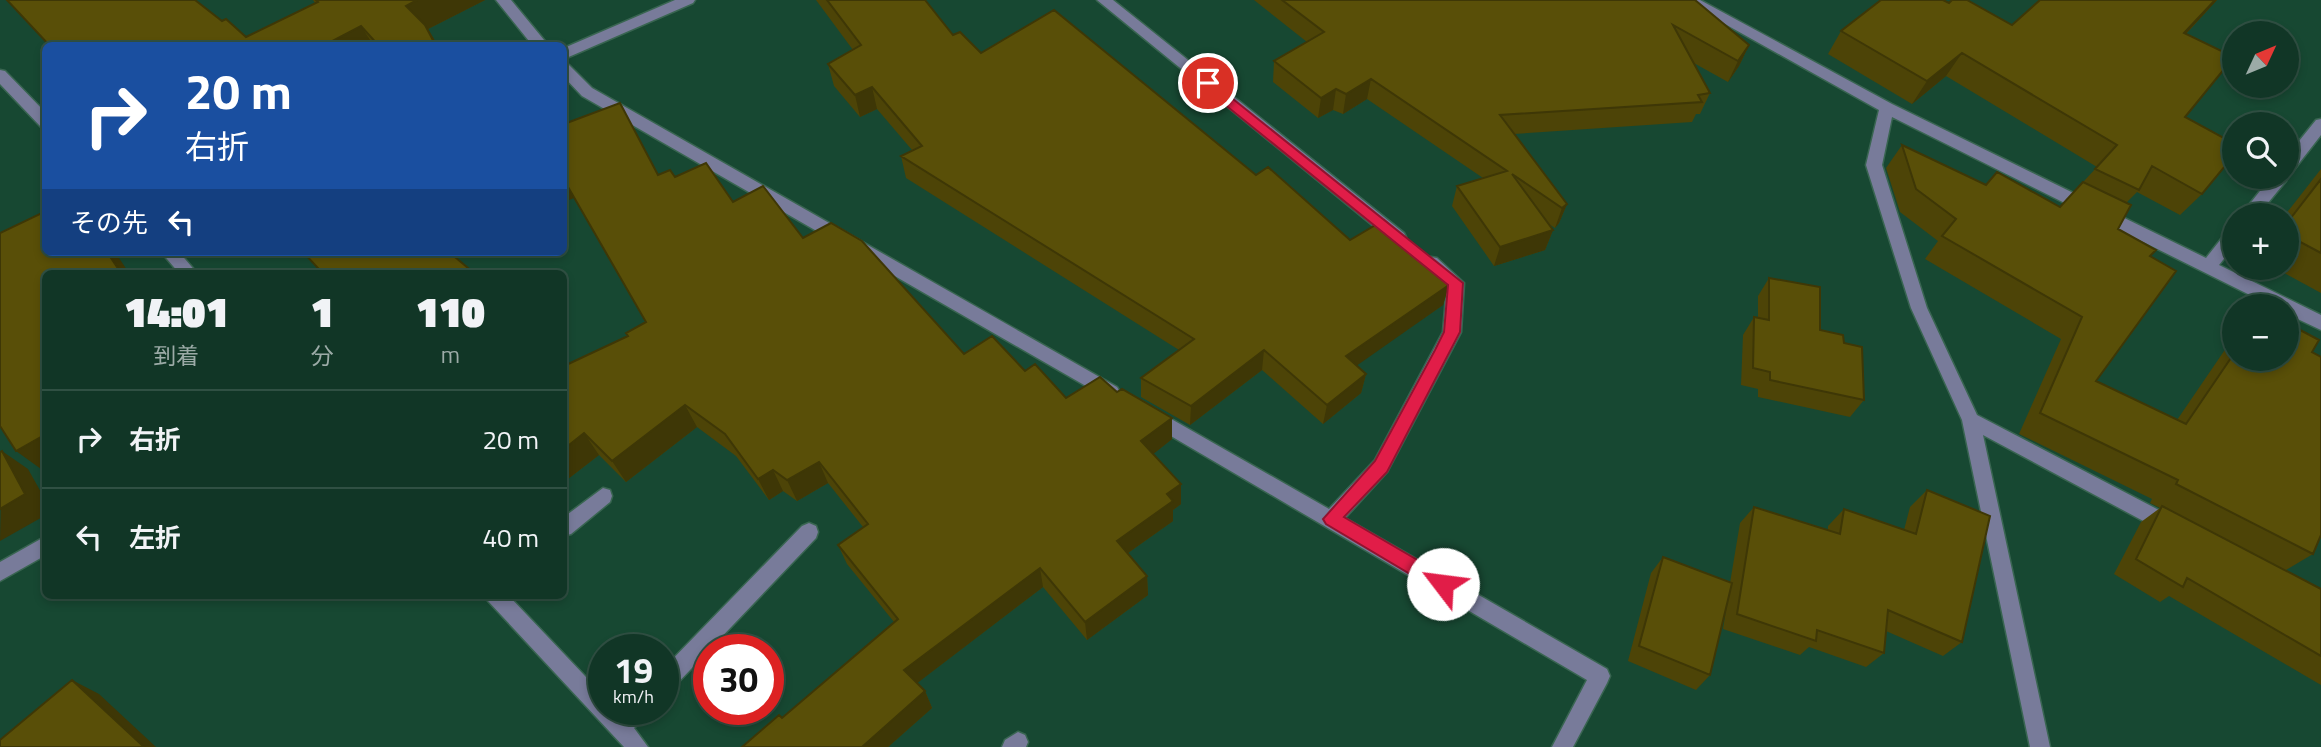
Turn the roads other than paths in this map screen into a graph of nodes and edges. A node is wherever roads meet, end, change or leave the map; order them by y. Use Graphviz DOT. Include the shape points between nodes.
graph roads {
  1 [pos="503,0"];
  2 [pos="688,0"];
  3 [pos="1104,0"];
  4 [pos="1689,0"];
  5 [pos="539,42"];
  6 [pos="567,53"];
  7 [pos="567,72"];
  8 [pos="0,75"];
  9 [pos="1886,108"];
  10 [pos="42,119"];
  11 [pos="2321,124"];
  12 [pos="2299,152"];
  13 [pos="2270,189"];
  14 [pos="2259,203"];
  15 [pos="2222,250"];
  16 [pos="173,256"];
  17 [pos="2209,266"];
  18 [pos="186,270"];
  19 [pos="2321,323"];
  20 [pos="1971,420"];
  21 [pos="603,496"];
  22 [pos="1332,519"];
  23 [pos="567,526"];
  24 [pos="809,532"];
  25 [pos="2188,535"];
  26 [pos="42,546"];
  27 [pos="0,572"];
  28 [pos="499,599"];
  29 [pos="679,667"];
  30 [pos="623,725"];
  31 [pos="620,728"];
  32 [pos="638,747"];
  33 [pos="1562,747"];
  34 [pos="2040,747"];
  1 -- 5 [label="street"];
  2 -- 6 [label="street"];
  3 -- 22 [label="street" via="1456,283 1452,332 1381,467"];
  4 -- 9 [label="street"];
  7 -- 22 [label="street" via="587,92"];
  8 -- 10 [label="street"];
  9 -- 17 [label="street"];
  9 -- 20 [label="street" via="1874,165 1919,308"];
  11 -- 12 [label="street"];
  13 -- 14 [label="street"];
  15 -- 17 [label="street"];
  16 -- 18 [label="street"];
  17 -- 19 [label="street"];
  20 -- 25 [label="street"];
  20 -- 34 [label="street"];
  21 -- 23 [label="street"];
  22 -- 33 [label="street" via="1600,676"];
  24 -- 29 [label="street"];
  26 -- 27 [label="street"];
  28 -- 31 [label="street"];
  30 -- 31 [label="street"];
  31 -- 32 [label="street"];
}
